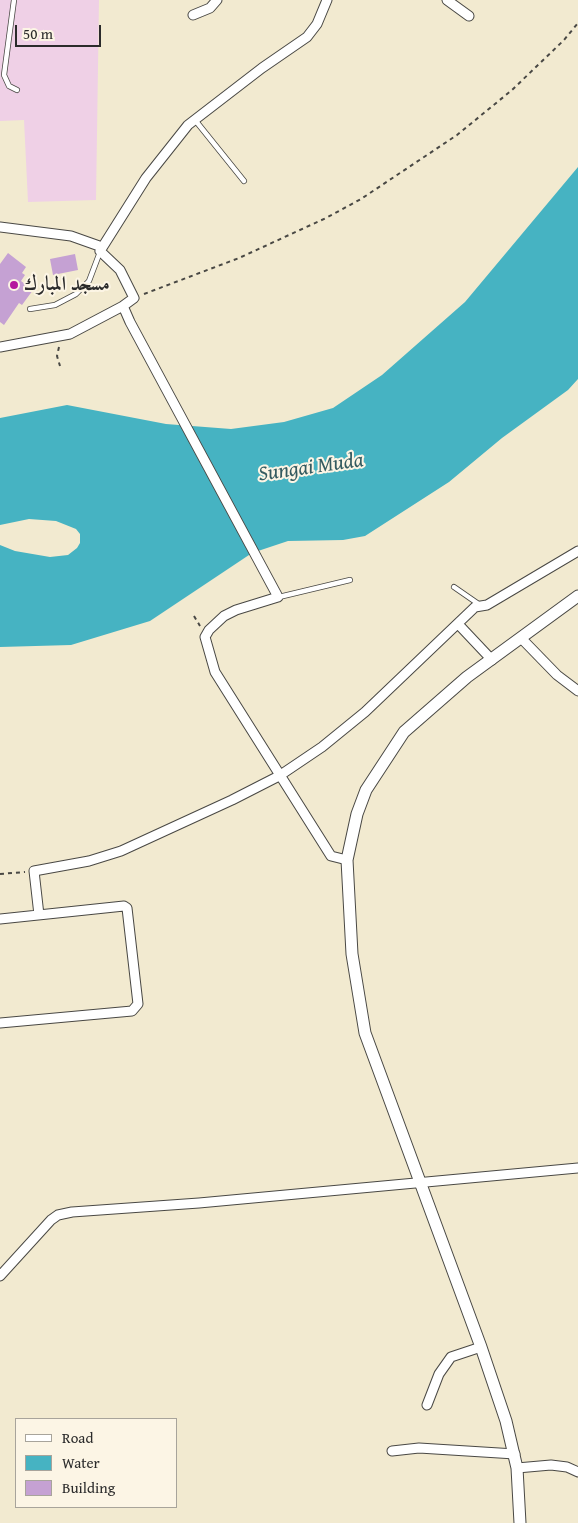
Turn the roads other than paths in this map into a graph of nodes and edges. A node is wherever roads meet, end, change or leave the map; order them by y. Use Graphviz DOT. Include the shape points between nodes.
graph roads {
  1 [pos="14,0"];
  2 [pos="217,0"];
  3 [pos="327,0"];
  4 [pos="447,0"];
  5 [pos="193,15"];
  6 [pos="469,16"];
  7 [pos="17,90"];
  8 [pos="194,119"];
  9 [pos="244,181"];
  10 [pos="0,227"];
  11 [pos="101,249"];
  12 [pos="123,306"];
  13 [pos="30,309"];
  14 [pos="0,347"];
  15 [pos="578,551"];
  16 [pos="350,580"];
  17 [pos="454,588"];
  18 [pos="578,596"];
  19 [pos="278,597"];
  20 [pos="480,606"];
  21 [pos="459,625"];
  22 [pos="520,638"];
  23 [pos="492,660"];
  24 [pos="578,691"];
  25 [pos="279,776"];
  26 [pos="348,860"];
  27 [pos="39,915"];
  28 [pos="0,919"];
  29 [pos="0,1023"];
  30 [pos="578,1168"];
  31 [pos="420,1183"];
  32 [pos="0,1276"];
  33 [pos="481,1347"];
  34 [pos="427,1405"];
  35 [pos="392,1451"];
  36 [pos="515,1454"];
  37 [pos="517,1468"];
  38 [pos="578,1472"];
  39 [pos="520,1523"];
  1 -- 7 [label="lane" via="4,75 9,86"];
  2 -- 5 [label="street" via="210,8"];
  3 -- 8 [label="street" via="317,24 307,37"];
  4 -- 6 [label="street"];
  8 -- 9 [label="lane"];
  8 -- 11 [label="street" via="146,178"];
  10 -- 11 [label="street" via="72,236"];
  11 -- 12 [label="street" via="120,270 134,298"];
  11 -- 13 [label="lane" via="89,281 76,294 56,305"];
  12 -- 14 [label="street" via="81,330"];
  12 -- 19 [label="street"];
  15 -- 20 [label="street" via="516,589"];
  16 -- 19 [label="lane"];
  17 -- 20 [label="lane"];
  18 -- 22 [label="street"];
  19 -- 25 [label="street" via="224,616 212,626 206,637 215,672"];
  20 -- 21 [label="street" via="475,607"];
  21 -- 23 [label="street"];
  21 -- 25 [label="street" via="335,738"];
  22 -- 23 [label="street"];
  22 -- 24 [label="street"];
  23 -- 26 [label="street" via="404,732 366,790 357,814"];
  25 -- 26 [label="street" via="331,856"];
  25 -- 27 [label="street" via="120,850 90,861 34,871"];
  26 -- 31 [label="street" via="352,954 365,1032"];
  27 -- 28 [label="street"];
  27 -- 29 [label="street" via="113,906 127,908 138,1004 132,1011"];
  30 -- 31 [label="street"];
  31 -- 32 [label="street" via="65,1213 51,1220"];
  31 -- 33 [label="street"];
  33 -- 34 [label="street" via="451,1357 439,1374"];
  33 -- 36 [label="street"];
  35 -- 36 [label="street" via="419,1448"];
  36 -- 37 [label="street"];
  37 -- 38 [label="street" via="551,1465"];
  37 -- 39 [label="street"];
}
